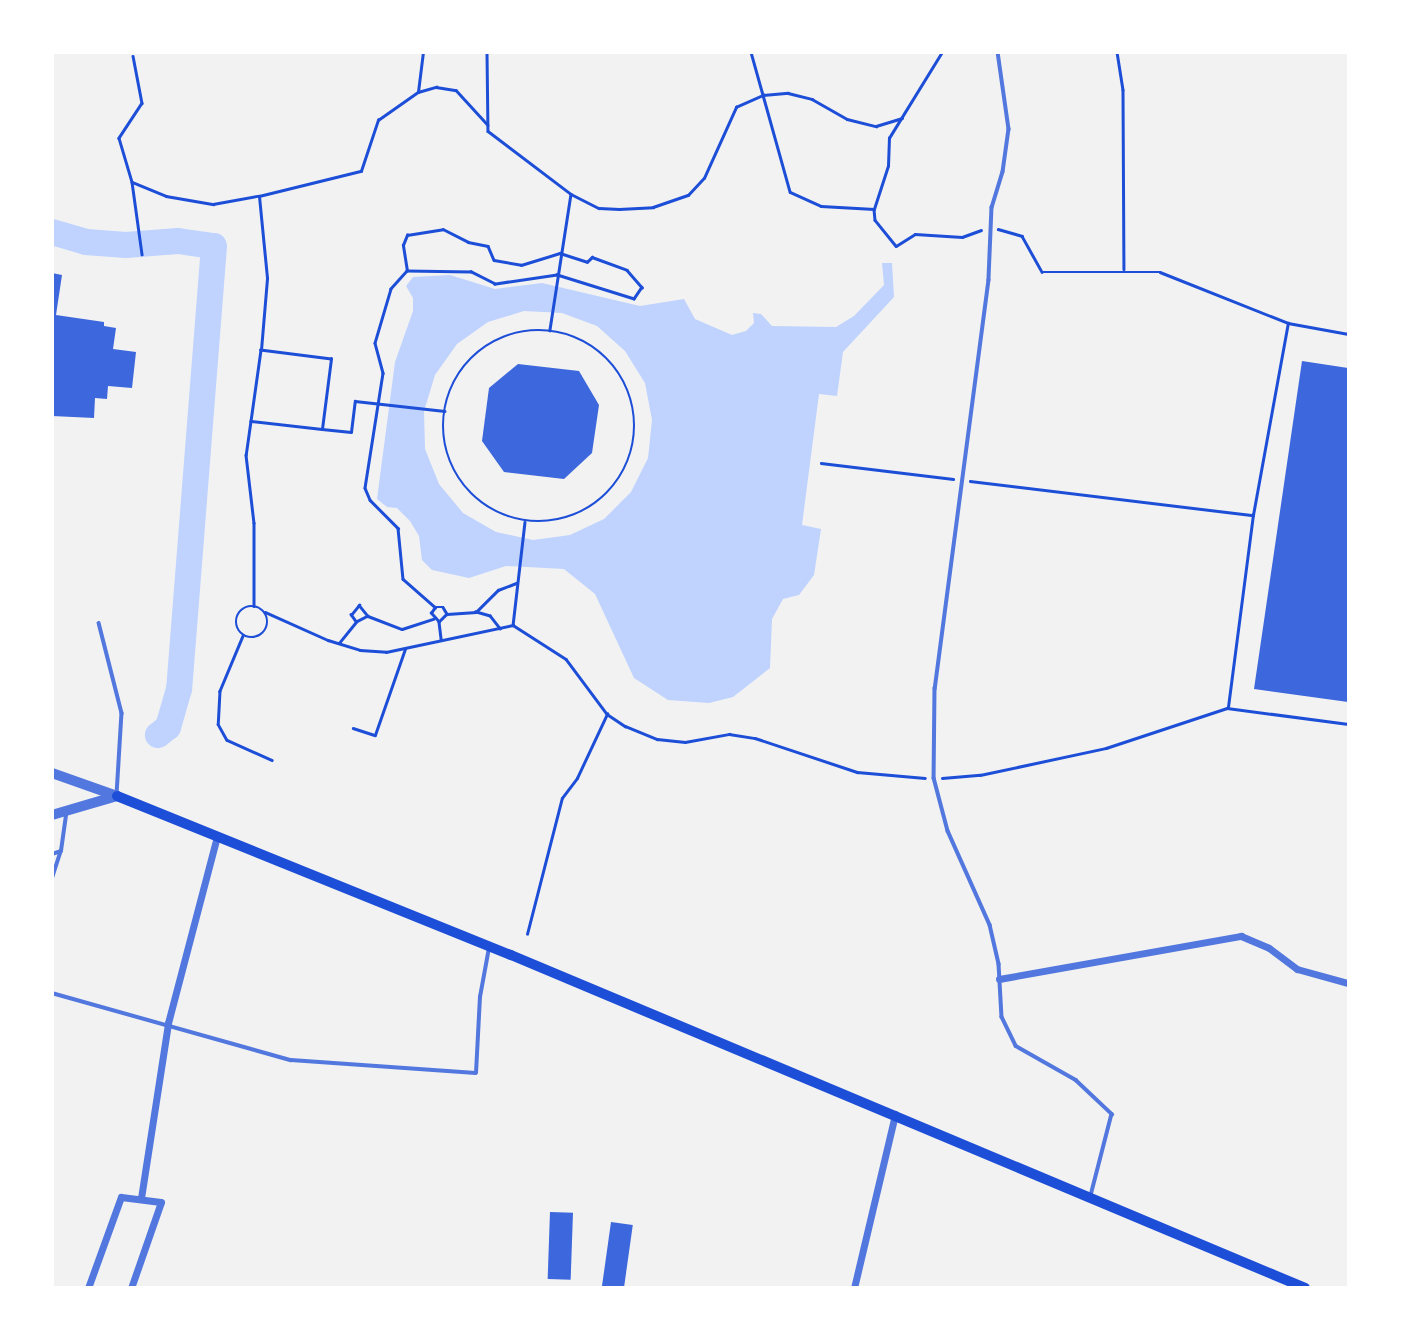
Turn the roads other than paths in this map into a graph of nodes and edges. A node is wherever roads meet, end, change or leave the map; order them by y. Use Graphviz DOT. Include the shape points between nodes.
graph roads {
  1 [pos="998,52"];
  2 [pos="99,623"];
  3 [pos="52,773"];
  4 [pos="117,796"];
  5 [pos="66,812"];
  6 [pos="52,815"];
  7 [pos="217,836"];
  8 [pos="61,851"];
  9 [pos="52,854"];
  10 [pos="52,878"];
  11 [pos="490,946"];
  12 [pos="999,979"];
  13 [pos="1349,983"];
  14 [pos="52,993"];
  15 [pos="168,1023"];
  16 [pos="895,1114"];
  17 [pos="1091,1196"];
  18 [pos="141,1198"];
  19 [pos="88,1287"];
  20 [pos="131,1287"];
  21 [pos="854,1287"];
  22 [pos="1305,1287"];
  1 -- 12 [label="lane" via="1009,129 991,230 989,280 935,688 934,778 948,831 990,925"];
  2 -- 4 [label="lane" via="122,713"];
  3 -- 4 [label="street"];
  4 -- 5 [label="street"];
  4 -- 7 [label="main road"];
  5 -- 6 [label="street"];
  5 -- 8 [label="lane"];
  7 -- 11 [label="main road"];
  7 -- 15 [label="street"];
  8 -- 9 [label="lane"];
  8 -- 10 [label="lane"];
  11 -- 15 [label="lane" via="480,997 476,1073 291,1060"];
  11 -- 16 [label="main road"];
  12 -- 13 [label="street" via="1241,936 1269,948 1297,969"];
  12 -- 17 [label="lane" via="1002,1017 1016,1046 1076,1080 1112,1114"];
  14 -- 15 [label="lane"];
  15 -- 18 [label="street"];
  16 -- 17 [label="main road"];
  16 -- 21 [label="street"];
  17 -- 22 [label="main road"];
  18 -- 19 [label="street" via="121,1197"];
  18 -- 20 [label="street" via="161,1202"];
}
